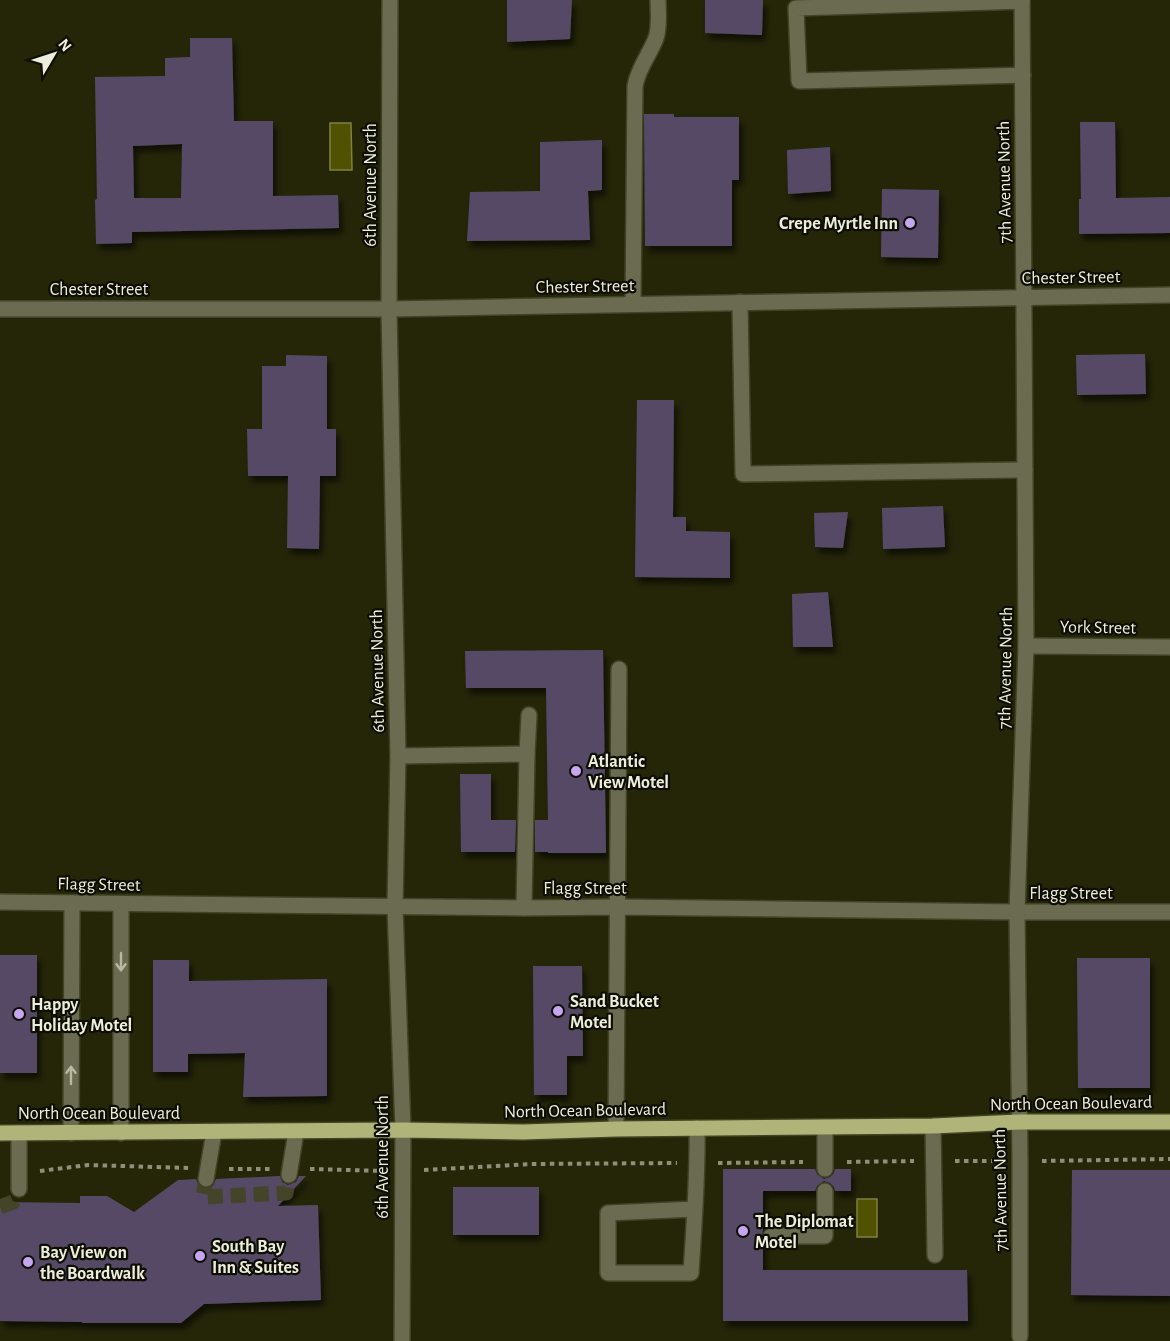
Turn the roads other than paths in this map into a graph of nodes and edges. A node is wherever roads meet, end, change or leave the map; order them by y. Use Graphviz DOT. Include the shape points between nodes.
graph roads {
  1 [pos="390,0"];
  2 [pos="658,0"];
  3 [pos="1022,1"];
  4 [pos="1023,75"];
  5 [pos="1170,295"];
  6 [pos="1025,297"];
  7 [pos="740,302"];
  8 [pos="633,304"];
  9 [pos="0,309"];
  10 [pos="389,309"];
  11 [pos="1025,470"];
  12 [pos="1026,646"];
  13 [pos="1170,647"];
  14 [pos="619,669"];
  15 [pos="529,715"];
  16 [pos="527,754"];
  17 [pos="398,756"];
  18 [pos="0,902"];
  19 [pos="72,903"];
  20 [pos="121,904"];
  21 [pos="395,907"];
  22 [pos="524,908"];
  23 [pos="617,908"];
  24 [pos="1017,912"];
  25 [pos="1170,912"];
  26 [pos="1018,1122"];
  27 [pos="1170,1122"];
  28 [pos="933,1126"];
  29 [pos="825,1127"];
  30 [pos="697,1128"];
  31 [pos="616,1129"];
  32 [pos="403,1130"];
  33 [pos="121,1132"];
  34 [pos="214,1132"];
  35 [pos="296,1132"];
  36 [pos="0,1133"];
  37 [pos="19,1133"];
  38 [pos="71,1133"];
  39 [pos="825,1165"];
  40 [pos="289,1172"];
  41 [pos="207,1174"];
  42 [pos="19,1189"];
  43 [pos="825,1191"];
  44 [pos="695,1209"];
  45 [pos="771,1236"];
  46 [pos="935,1255"];
  47 [pos="1020,1336"];
  48 [pos="402,1341"];
  1 -- 10 [label="street, 6th Avenue North"];
  2 -- 8 [label="street" via="656,37 635,86"];
  3 -- 4 [label="street, 7th Avenue North"];
  3 -- 4 [label="street" via="796,8 799,81"];
  4 -- 6 [label="street, 7th Avenue North"];
  5 -- 6 [label="street, Chester Street"];
  6 -- 7 [label="street, Chester Street"];
  6 -- 11 [label="street, 7th Avenue North"];
  7 -- 8 [label="street, Chester Street"];
  7 -- 11 [label="street" via="743,474"];
  8 -- 10 [label="street, Chester Street"];
  9 -- 10 [label="street, Chester Street"];
  10 -- 17 [label="street, 6th Avenue North"];
  11 -- 12 [label="street, 7th Avenue North"];
  12 -- 13 [label="street, York Street"];
  12 -- 24 [label="street, 7th Avenue North"];
  14 -- 23 [label="street"];
  15 -- 16 [label="street"];
  16 -- 17 [label="street"];
  16 -- 22 [label="street"];
  17 -- 21 [label="street, 6th Avenue North"];
  18 -- 19 [label="street, Flagg Street"];
  19 -- 20 [label="street, Flagg Street"];
  38 -- 19 [label="street, one-way"];
  20 -- 21 [label="street, Flagg Street"];
  20 -- 33 [label="street, one-way"];
  21 -- 22 [label="street, Flagg Street"];
  21 -- 32 [label="street, 6th Avenue North"];
  22 -- 23 [label="street, Flagg Street"];
  23 -- 24 [label="street, Flagg Street"];
  23 -- 31 [label="street"];
  24 -- 25 [label="street, Flagg Street"];
  24 -- 26 [label="street, 7th Avenue North"];
  26 -- 27 [label="main road, North Ocean Boulevard"];
  26 -- 28 [label="main road, North Ocean Boulevard"];
  26 -- 47 [label="street, 7th Avenue North"];
  28 -- 29 [label="main road, North Ocean Boulevard"];
  28 -- 46 [label="street"];
  29 -- 30 [label="main road, North Ocean Boulevard"];
  29 -- 39 [label="street"];
  30 -- 31 [label="main road, North Ocean Boulevard"];
  30 -- 44 [label="street"];
  31 -- 32 [label="main road, North Ocean Boulevard"];
  32 -- 35 [label="main road, North Ocean Boulevard"];
  32 -- 48 [label="street, 6th Avenue North"];
  33 -- 34 [label="main road, North Ocean Boulevard"];
  33 -- 38 [label="main road, North Ocean Boulevard"];
  34 -- 35 [label="main road, North Ocean Boulevard"];
  34 -- 41 [label="street"];
  35 -- 40 [label="street"];
  36 -- 37 [label="main road, North Ocean Boulevard"];
  37 -- 38 [label="main road, North Ocean Boulevard"];
  37 -- 42 [label="street"];
  43 -- 45 [label="street" via="825,1236"];
  44 -- 44 [label="street" via="691,1273 608,1273 608,1213"];
}
